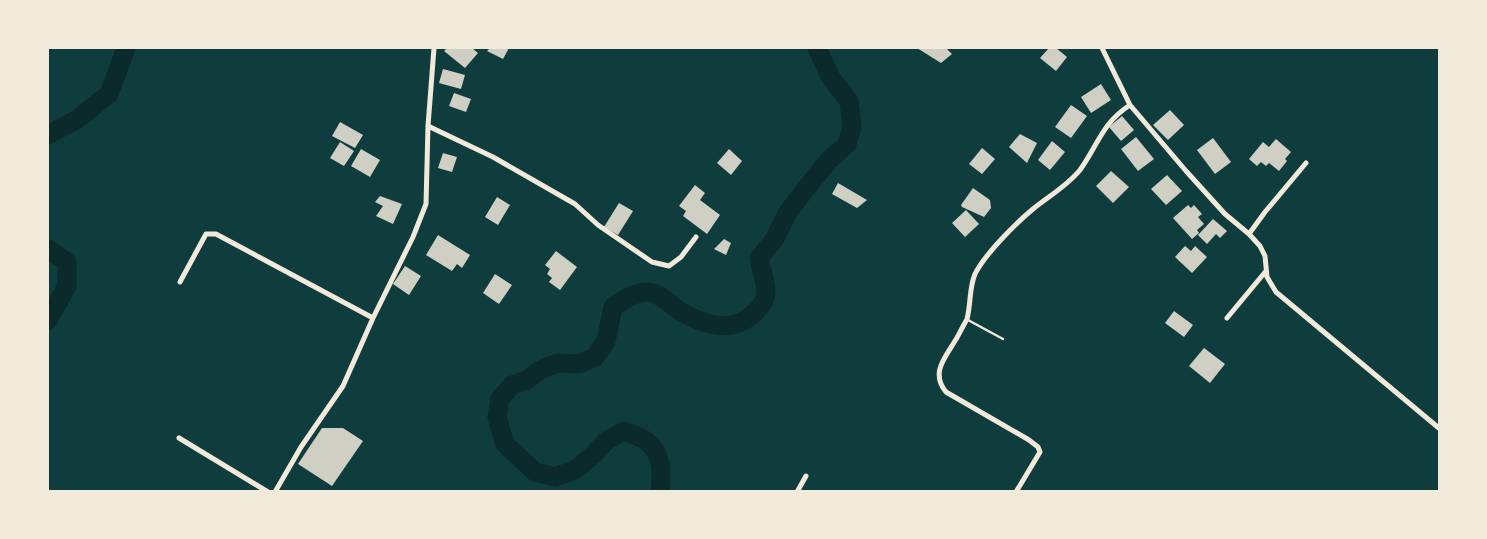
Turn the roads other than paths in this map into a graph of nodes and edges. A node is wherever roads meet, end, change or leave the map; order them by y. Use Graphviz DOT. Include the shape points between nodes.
graph roads {
  1 [pos="434,48"];
  2 [pos="1102,48"];
  3 [pos="1130,105"];
  4 [pos="428,126"];
  5 [pos="1306,163"];
  6 [pos="1249,234"];
  7 [pos="696,237"];
  8 [pos="1266,272"];
  9 [pos="180,282"];
  10 [pos="373,318"];
  11 [pos="1227,318"];
  12 [pos="967,319"];
  13 [pos="1003,339"];
  14 [pos="1440,419"];
  15 [pos="1435,424"];
  16 [pos="1440,429"];
  17 [pos="179,438"];
  18 [pos="806,476"];
  19 [pos="268,492"];
  20 [pos="275,492"];
  21 [pos="796,492"];
  22 [pos="1016,492"];
  1 -- 4 [label="street"];
  2 -- 3 [label="street"];
  3 -- 6 [label="street" via="1224,214"];
  3 -- 12 [label="street" via="1111,120 1079,171 1013,226 986,258 975,274"];
  4 -- 7 [label="street" via="493,157 575,204 598,225 652,262 669,266 681,257"];
  4 -- 10 [label="street" via="426,204"];
  5 -- 6 [label="street"];
  6 -- 8 [label="street" via="1260,246"];
  8 -- 11 [label="street"];
  8 -- 15 [label="street" via="1276,292"];
  9 -- 10 [label="street" via="206,234 216,234"];
  10 -- 20 [label="street" via="343,386"];
  12 -- 13 [label="lane"];
  12 -- 22 [label="street" via="938,369 940,384 946,392 1038,447 1040,452"];
  14 -- 15 [label="street"];
  15 -- 16 [label="street"];
  17 -- 19 [label="street"];
  18 -- 21 [label="street"];
}
